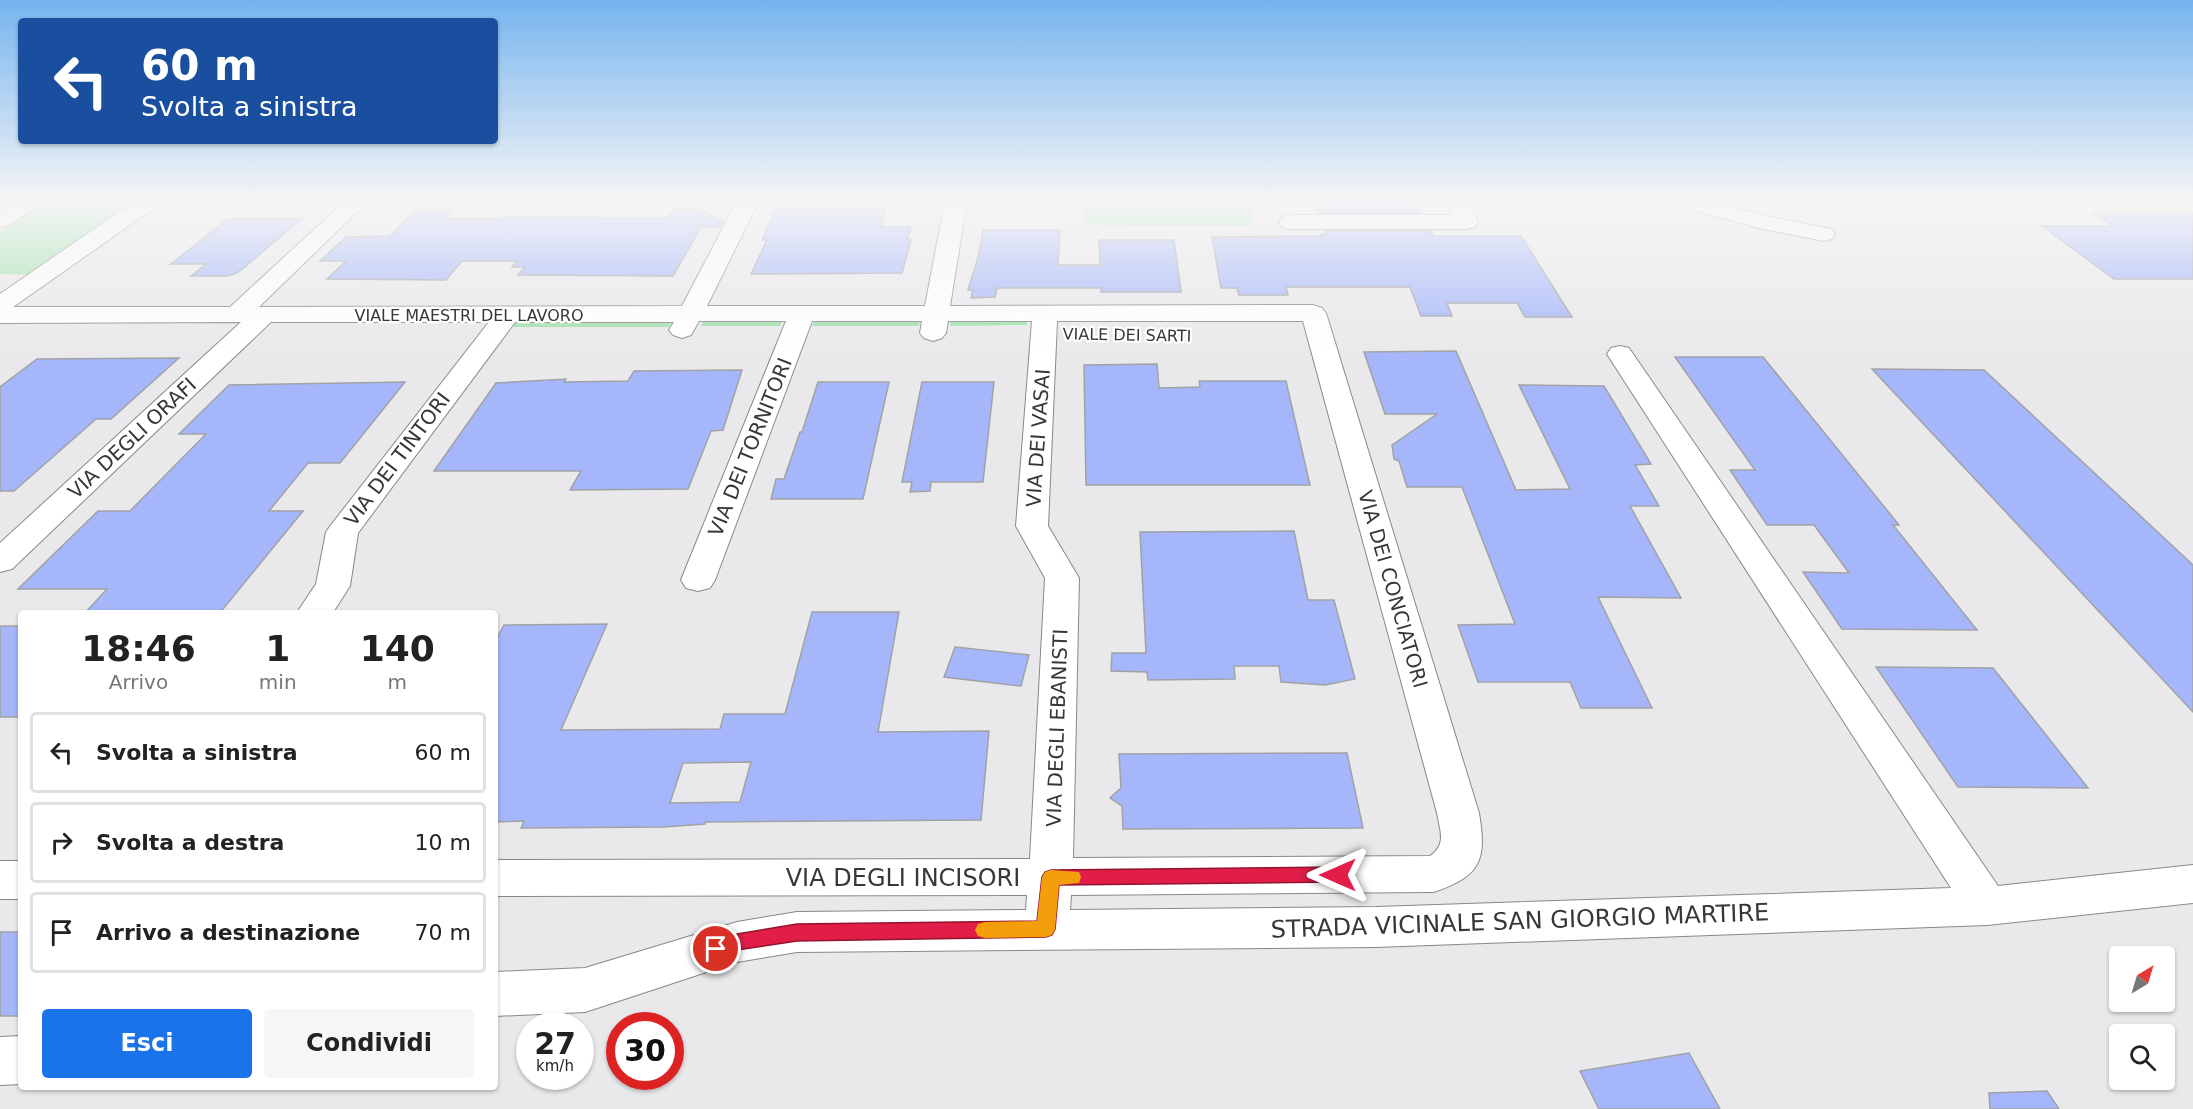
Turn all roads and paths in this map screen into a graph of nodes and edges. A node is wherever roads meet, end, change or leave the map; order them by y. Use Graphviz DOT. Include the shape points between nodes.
graph roads {
  1 [pos="75,253"];
  2 [pos="310,253"];
  3 [pos="722,253"];
  4 [pos="947,253"];
  5 [pos="0,305"];
  6 [pos="0,315"];
  7 [pos="247,322"];
  8 [pos="686,324"];
  9 [pos="799,324"];
  10 [pos="935,324"];
  11 [pos="1044,324"];
  12 [pos="1317,324"];
  13 [pos="499,325"];
  14 [pos="0,336"];
  15 [pos="1620,354"];
  16 [pos="0,561"];
  17 [pos="1062,578"];
  18 [pos="698,580"];
  19 [pos="316,610"];
  20 [pos="1454,865"];
  21 [pos="1051,877"];
  22 [pos="498,878"];
  23 [pos="0,880"];
  24 [pos="18,880"];
  25 [pos="2193,884"];
  26 [pos="1987,906"];
  27 [pos="1046,929"];
  28 [pos="498,994"];
  29 [pos="18,1060"];
  30 [pos="0,1061"];
  1 -- 5 [label="street"];
  2 -- 7 [label="street, VIA DEGLI ORAFI"];
  3 -- 8 [label="street"];
  4 -- 10 [label="street"];
  6 -- 7 [label="street, VIALE MAESTRI DEL LAVORO"];
  7 -- 13 [label="street, VIALE MAESTRI DEL LAVORO"];
  7 -- 14 [label="street, VIALE MAESTRI DEL LAVORO"];
  7 -- 16 [label="street, VIA DEGLI ORAFI"];
  8 -- 9 [label="street, VIALE MAESTRI DEL LAVORO"];
  8 -- 13 [label="street, VIALE MAESTRI DEL LAVORO"];
  9 -- 10 [label="street, VIALE MAESTRI DEL LAVORO"];
  9 -- 18 [label="street, VIA DEI TORNITORI"];
  10 -- 11 [label="street, VIALE DEI SARTI"];
  11 -- 12 [label="street, VIALE DEI SARTI" via="1260,336"];
  11 -- 17 [label="street, VIA DEI VASAI" via="1032,526"];
  12 -- 20 [label="street, VIA DEI CONCIATORI" via="1458,813 1463,847"];
  13 -- 19 [label="street, VIA DEI TINTORI" via="342,532 333,586"];
  15 -- 26 [label="street"];
  17 -- 21 [label="street, VIA DEGLI EBANISTI"];
  20 -- 21 [label="street, VIA DEGLI INCISORI" via="1434,874"];
  21 -- 22 [label="street, VIA DEGLI INCISORI"];
  21 -- 27 [label="street, VIA DEGLI EBANISTI"];
  23 -- 24 [label="street"];
  25 -- 26 [label="street, STRADA VICINALE SAN GIORGIO MARTIRE"];
  26 -- 27 [label="street, STRADA VICINALE SAN GIORGIO MARTIRE" via="1376,927"];
  27 -- 28 [label="street, STRADA VICINALE SAN GIORGIO MARTIRE" via="797,933 737,942 585,990"];
  29 -- 30 [label="street"];
}
